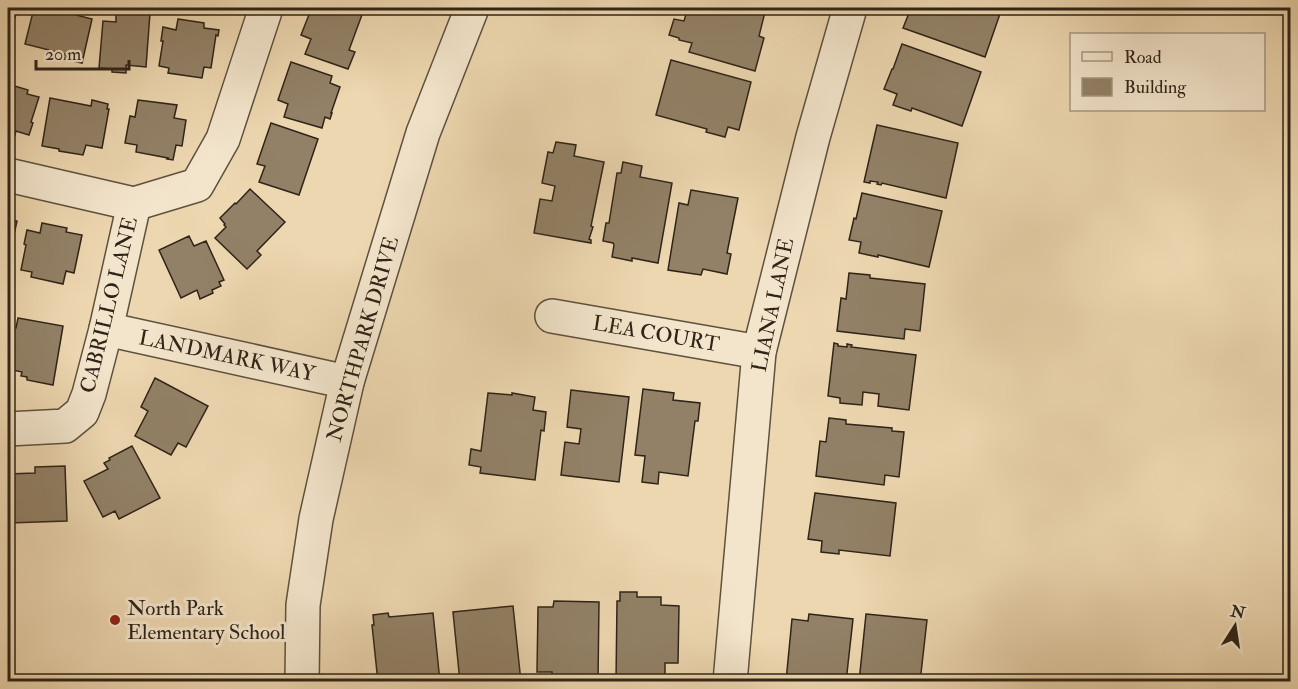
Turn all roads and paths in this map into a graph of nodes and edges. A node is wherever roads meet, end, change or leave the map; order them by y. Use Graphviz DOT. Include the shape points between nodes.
graph roads {
  1 [pos="266,8"];
  2 [pos="472,8"];
  3 [pos="850,8"];
  4 [pos="8,175"];
  5 [pos="134,204"];
  6 [pos="552,316"];
  7 [pos="106,329"];
  8 [pos="759,352"];
  9 [pos="347,382"];
  10 [pos="8,429"];
  11 [pos="302,681"];
  12 [pos="730,681"];
  1 -- 5 [label="street, CABRILLO LANE" via="223,139 197,185"];
  2 -- 9 [label="street, NORTHPARK DRIVE" via="423,133"];
  3 -- 8 [label="street, LIANA LANE"];
  4 -- 5 [label="street"];
  5 -- 7 [label="street, CABRILLO LANE"];
  6 -- 8 [label="street, LEA COURT"];
  7 -- 9 [label="street, LANDMARK WAY"];
  7 -- 10 [label="street, CABRILLO LANE" via="82,412 65,426"];
  8 -- 12 [label="street, LIANA LANE"];
  9 -- 11 [label="street, NORTHPARK DRIVE" via="314,529 303,605"];
}
